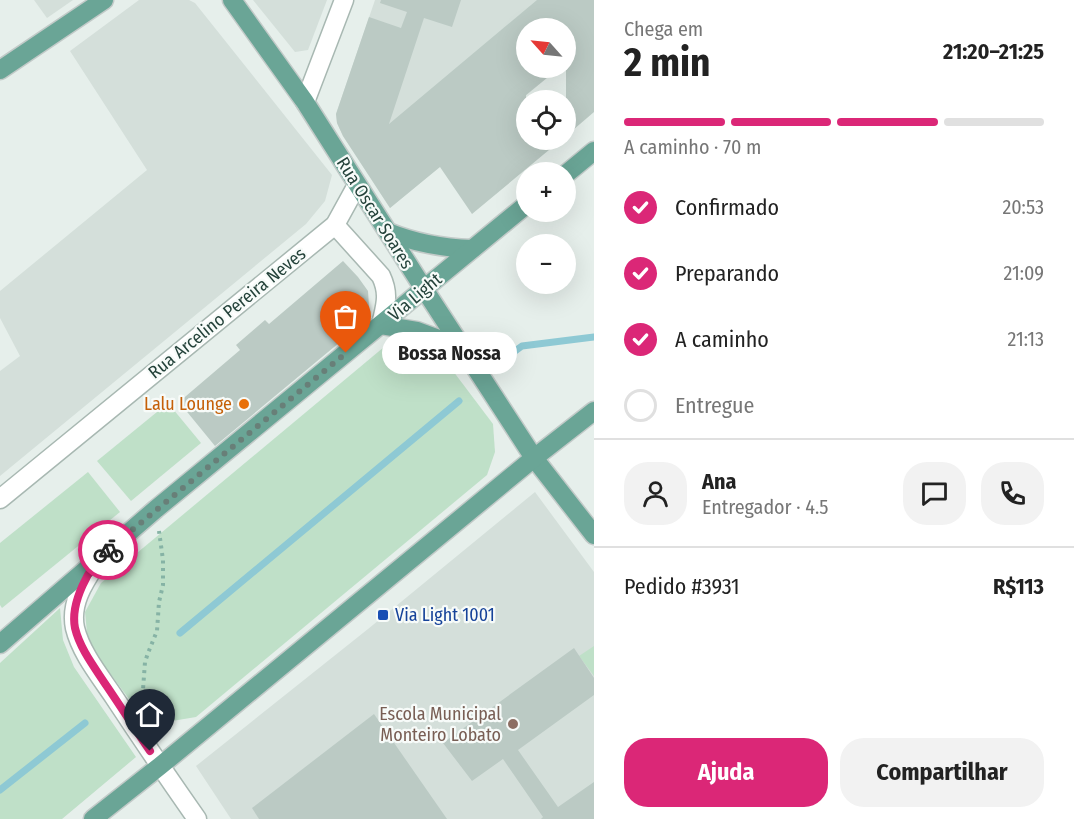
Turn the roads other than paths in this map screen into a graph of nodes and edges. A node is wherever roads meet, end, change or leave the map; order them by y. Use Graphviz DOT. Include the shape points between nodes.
graph roads {
  1 [pos="104,0"];
  2 [pos="232,0"];
  3 [pos="344,0"];
  4 [pos="0,70"];
  5 [pos="304,102"];
  6 [pos="594,151"];
  7 [pos="576,166"];
  8 [pos="357,184"];
  9 [pos="516,213"];
  10 [pos="336,225"];
  11 [pos="388,232"];
  12 [pos="472,249"];
  13 [pos="424,290"];
  14 [pos="381,325"];
  15 [pos="463,348"];
  16 [pos="594,411"];
  17 [pos="534,458"];
  18 [pos="0,499"];
  19 [pos="594,535"];
  20 [pos="102,555"];
  21 [pos="0,644"];
  22 [pos="160,766"];
  23 [pos="93,819"];
  24 [pos="197,819"];
  1 -- 4 [label="main road"];
  2 -- 5 [label="main road, Rua Oscar Soares"];
  3 -- 5 [label="street"];
  5 -- 8 [label="main road, Rua Oscar Soares"];
  6 -- 7 [label="main road"];
  8 -- 10 [label="street, Rua Arcelino Pereira Neves"];
  8 -- 11 [label="main road, Rua Oscar Soares"];
  9 -- 12 [label="main road, Via Light"];
  10 -- 14 [label="street" via="381,276 387,295"];
  10 -- 18 [label="street, Rua Arcelino Pereira Neves"];
  11 -- 12 [label="main road" via="431,245"];
  11 -- 13 [label="main road, Rua Oscar Soares"];
  12 -- 13 [label="main road, Via Light"];
  13 -- 14 [label="main road, Via Light"];
  13 -- 15 [label="main road, Rua Oscar Soares"];
  14 -- 15 [label="main road" via="417,331"];
  14 -- 20 [label="main road, Via Light"];
  15 -- 17 [label="main road, Rua Oscar Soares"];
  16 -- 17 [label="main road"];
  17 -- 19 [label="main road, Rua Oscar Soares"];
  17 -- 22 [label="main road"];
  20 -- 21 [label="main road, Via Light"];
  20 -- 22 [label="street" via="79,593 75,628 89,659"];
  22 -- 23 [label="main road"];
  22 -- 24 [label="street"];
}
